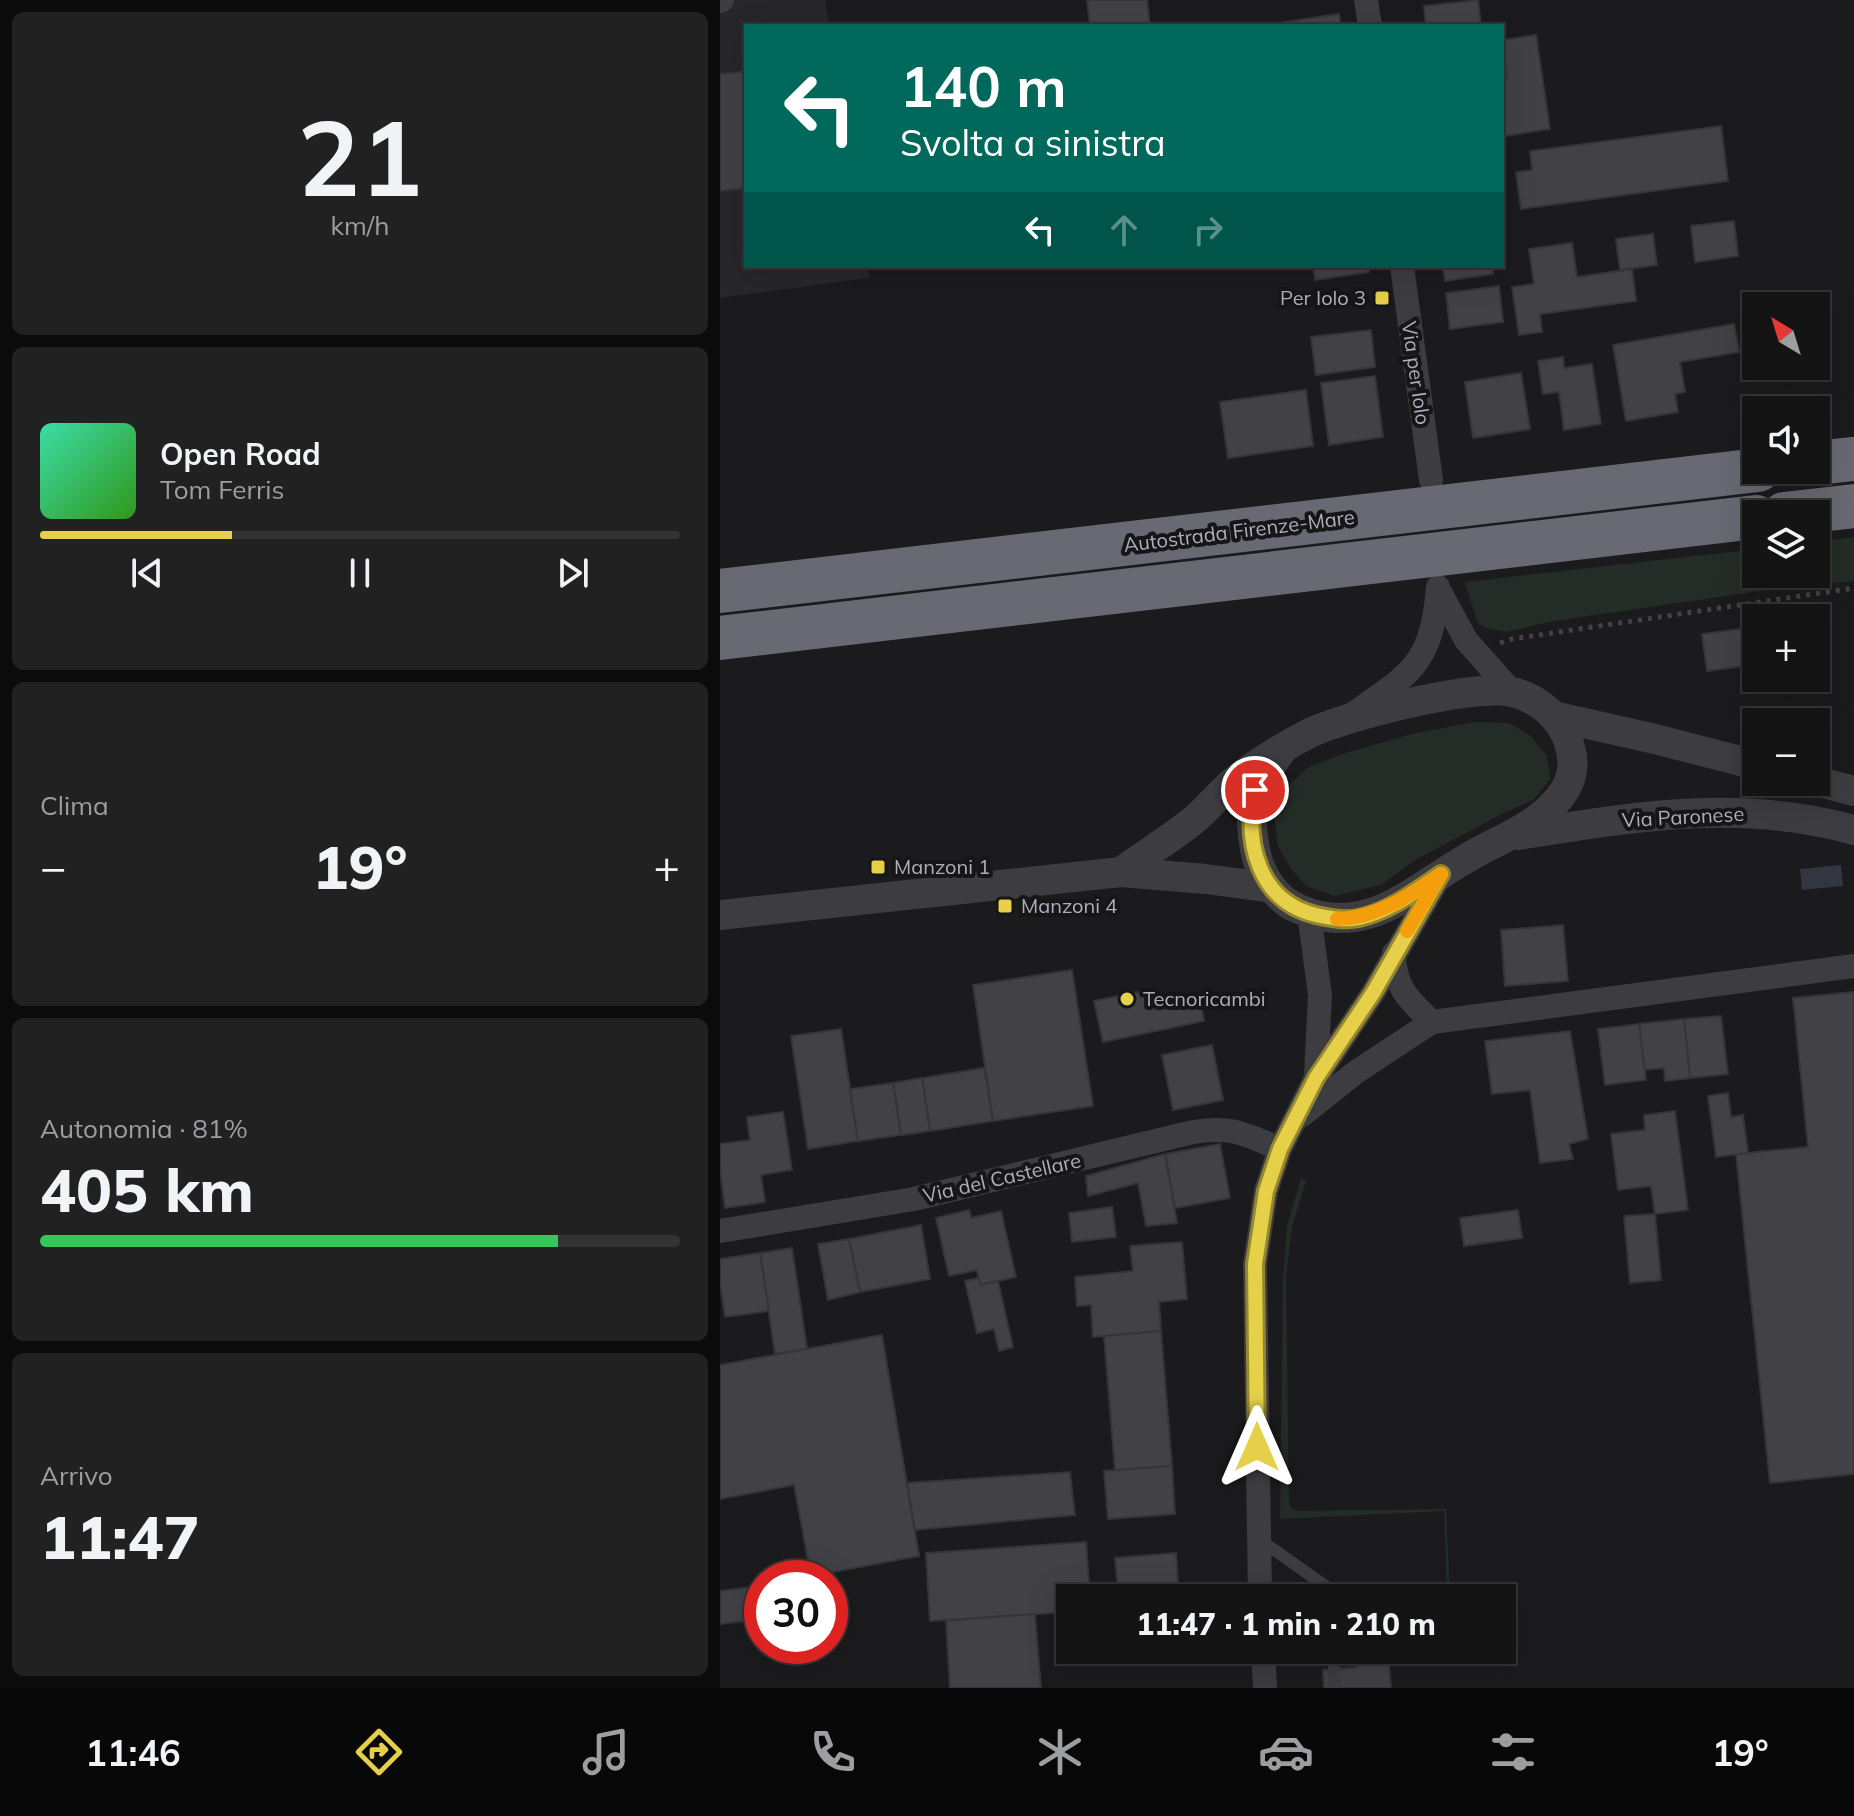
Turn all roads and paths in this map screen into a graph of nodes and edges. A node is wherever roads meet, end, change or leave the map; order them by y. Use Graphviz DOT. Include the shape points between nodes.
graph roads {
  1 [pos="1366,0"];
  2 [pos="1370,24"];
  3 [pos="1402,268"];
  4 [pos="1854,459"];
  5 [pos="1830,462"];
  6 [pos="1742,472"];
  7 [pos="1431,480"];
  8 [pos="1854,506"];
  9 [pos="1830,509"];
  10 [pos="1742,519"];
  11 [pos="1854,588"];
  12 [pos="720,591"];
  13 [pos="720,638"];
  14 [pos="1477,651"];
  15 [pos="1512,692"];
  16 [pos="1553,716"];
  17 [pos="1346,719"];
  18 [pos="1283,749"];
  19 [pos="1742,761"];
  20 [pos="1830,785"];
  21 [pos="1854,791"];
  22 [pos="1854,830"];
  23 [pos="1513,836"];
  24 [pos="1121,872"];
  25 [pos="1441,874"];
  26 [pos="1272,888"];
  27 [pos="1309,913"];
  28 [pos="720,915"];
  29 [pos="1394,953"];
  30 [pos="1854,966"];
  31 [pos="1432,1022"];
  32 [pos="1316,1078"];
  33 [pos="1285,1140"];
  34 [pos="720,1231"];
  35 [pos="1258,1539"];
  36 [pos="1260,1584"];
  37 [pos="1322,1584"];
  38 [pos="1264,1664"];
  39 [pos="1334,1664"];
  40 [pos="1265,1688"];
  41 [pos="1335,1688"];
  1 -- 2 [label="street"];
  3 -- 7 [label="street, Via per Iolo"];
  4 -- 5 [label="highway"];
  6 -- 12 [label="highway, Autostrada Firenze-Mare"];
  8 -- 9 [label="highway"];
  10 -- 13 [label="highway"];
  11 -- 14 [label="path" via="1512,639"];
  14 -- 15 [label="street"];
  14 -- 17 [label="street" via="1438,587 1428,645 1413,667"];
  15 -- 16 [label="street" via="1537,701"];
  15 -- 17 [label="street" via="1442,697"];
  16 -- 19 [label="street"];
  16 -- 23 [label="street" via="1567,734 1572,775 1551,808"];
  17 -- 18 [label="street"];
  18 -- 24 [label="street" via="1238,777 1194,819"];
  18 -- 26 [label="street" via="1255,790 1250,815 1258,863"];
  20 -- 21 [label="street"];
  22 -- 23 [label="street, Via Paronese" via="1729,811 1641,815"];
  23 -- 25 [label="street"];
  24 -- 26 [label="street"];
  24 -- 28 [label="street"];
  25 -- 27 [label="street" via="1407,897 1357,918"];
  25 -- 29 [label="street"];
  26 -- 27 [label="street" via="1288,904"];
  27 -- 32 [label="street" via="1320,995"];
  29 -- 31 [label="street" via="1404,996"];
  29 -- 32 [label="street"];
  30 -- 31 [label="street"];
  31 -- 33 [label="street" via="1306,1110"];
  32 -- 33 [label="street"];
  33 -- 34 [label="street, Via del Castellare" via="1219,1128 914,1199"];
  33 -- 35 [label="street" via="1266,1191 1255,1264"];
  35 -- 36 [label="street"];
  35 -- 37 [label="lane"];
  38 -- 40 [label="street"];
  39 -- 41 [label="lane"];
}
